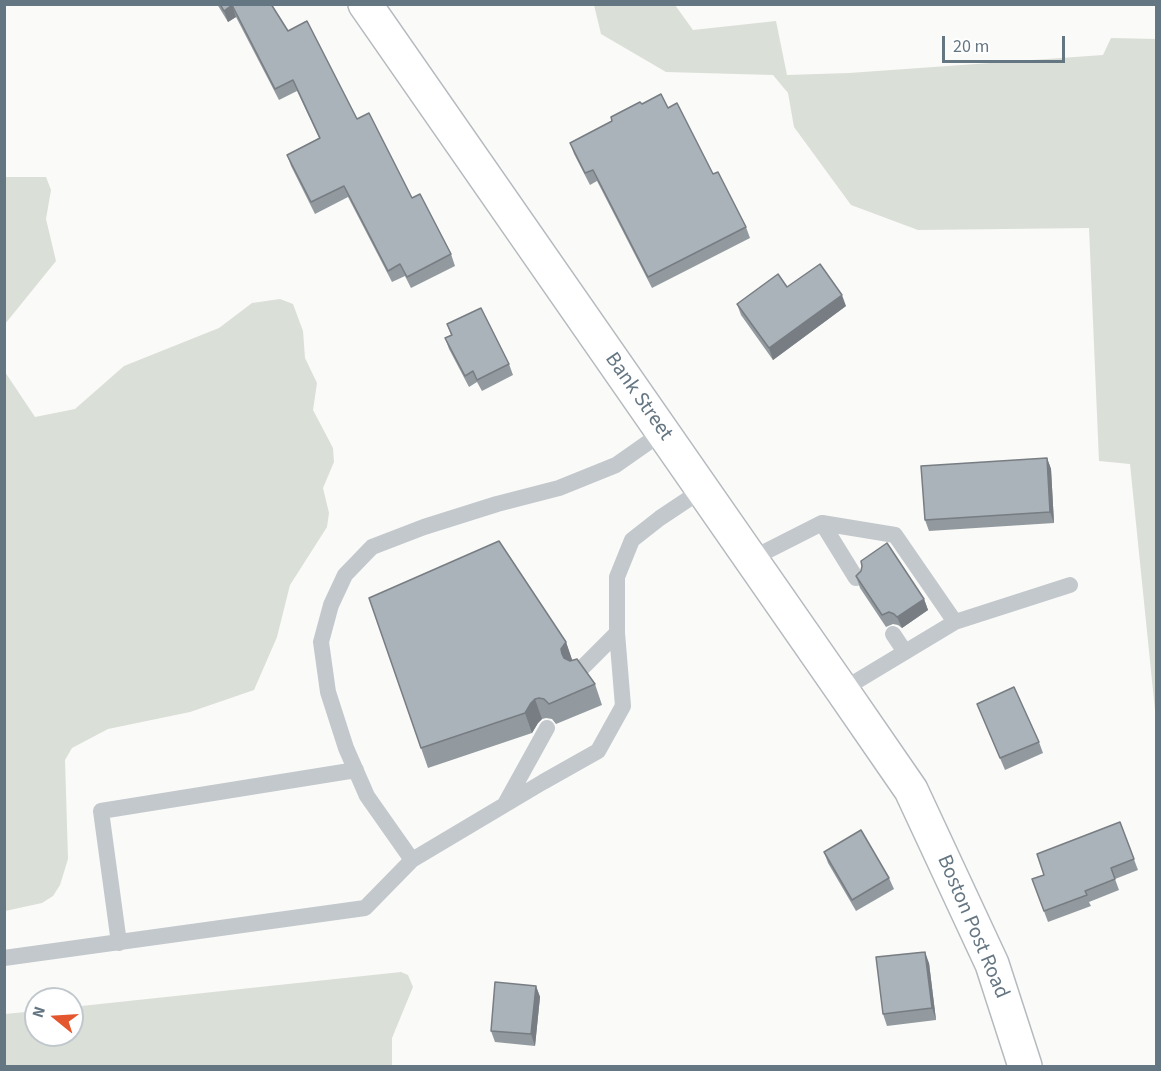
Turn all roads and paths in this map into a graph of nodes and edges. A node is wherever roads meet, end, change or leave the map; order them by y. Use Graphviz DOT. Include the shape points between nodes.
graph roads {
  1 [pos="365,4"];
  2 [pos="663,432"];
  3 [pos="702,490"];
  4 [pos="822,523"];
  5 [pos="751,559"];
  6 [pos="856,578"];
  7 [pos="1070,585"];
  8 [pos="955,622"];
  9 [pos="616,633"];
  10 [pos="893,634"];
  11 [pos="905,652"];
  12 [pos="579,671"];
  13 [pos="842,690"];
  14 [pos="547,728"];
  15 [pos="356,770"];
  16 [pos="910,790"];
  17 [pos="504,804"];
  18 [pos="412,860"];
  19 [pos="119,943"];
  20 [pos="4,958"];
  21 [pos="1025,1066"];
  1 -- 2 [label="main road, Bank Street"];
  2 -- 3 [label="main road, Bank Street"];
  2 -- 15 [label="lane" via="616,465 559,488 497,504 372,547 345,575 331,605 321,642 328,692"];
  3 -- 5 [label="main road, Bank Street"];
  3 -- 9 [label="lane" via="632,540 617,577"];
  4 -- 5 [label="lane"];
  4 -- 6 [label="lane"];
  4 -- 8 [label="lane" via="895,535"];
  5 -- 13 [label="main road, Bank Street"];
  7 -- 8 [label="lane"];
  8 -- 11 [label="lane"];
  9 -- 12 [label="lane"];
  9 -- 17 [label="lane" via="623,706 598,751"];
  10 -- 11 [label="lane"];
  11 -- 13 [label="lane"];
  13 -- 16 [label="main road, Bank Street"];
  14 -- 17 [label="lane"];
  15 -- 18 [label="lane" via="367,796"];
  15 -- 19 [label="lane" via="101,811"];
  16 -- 21 [label="main road, Boston Post Road" via="992,964"];
  17 -- 18 [label="lane"];
  18 -- 19 [label="lane" via="365,908"];
  19 -- 20 [label="lane"];
}
